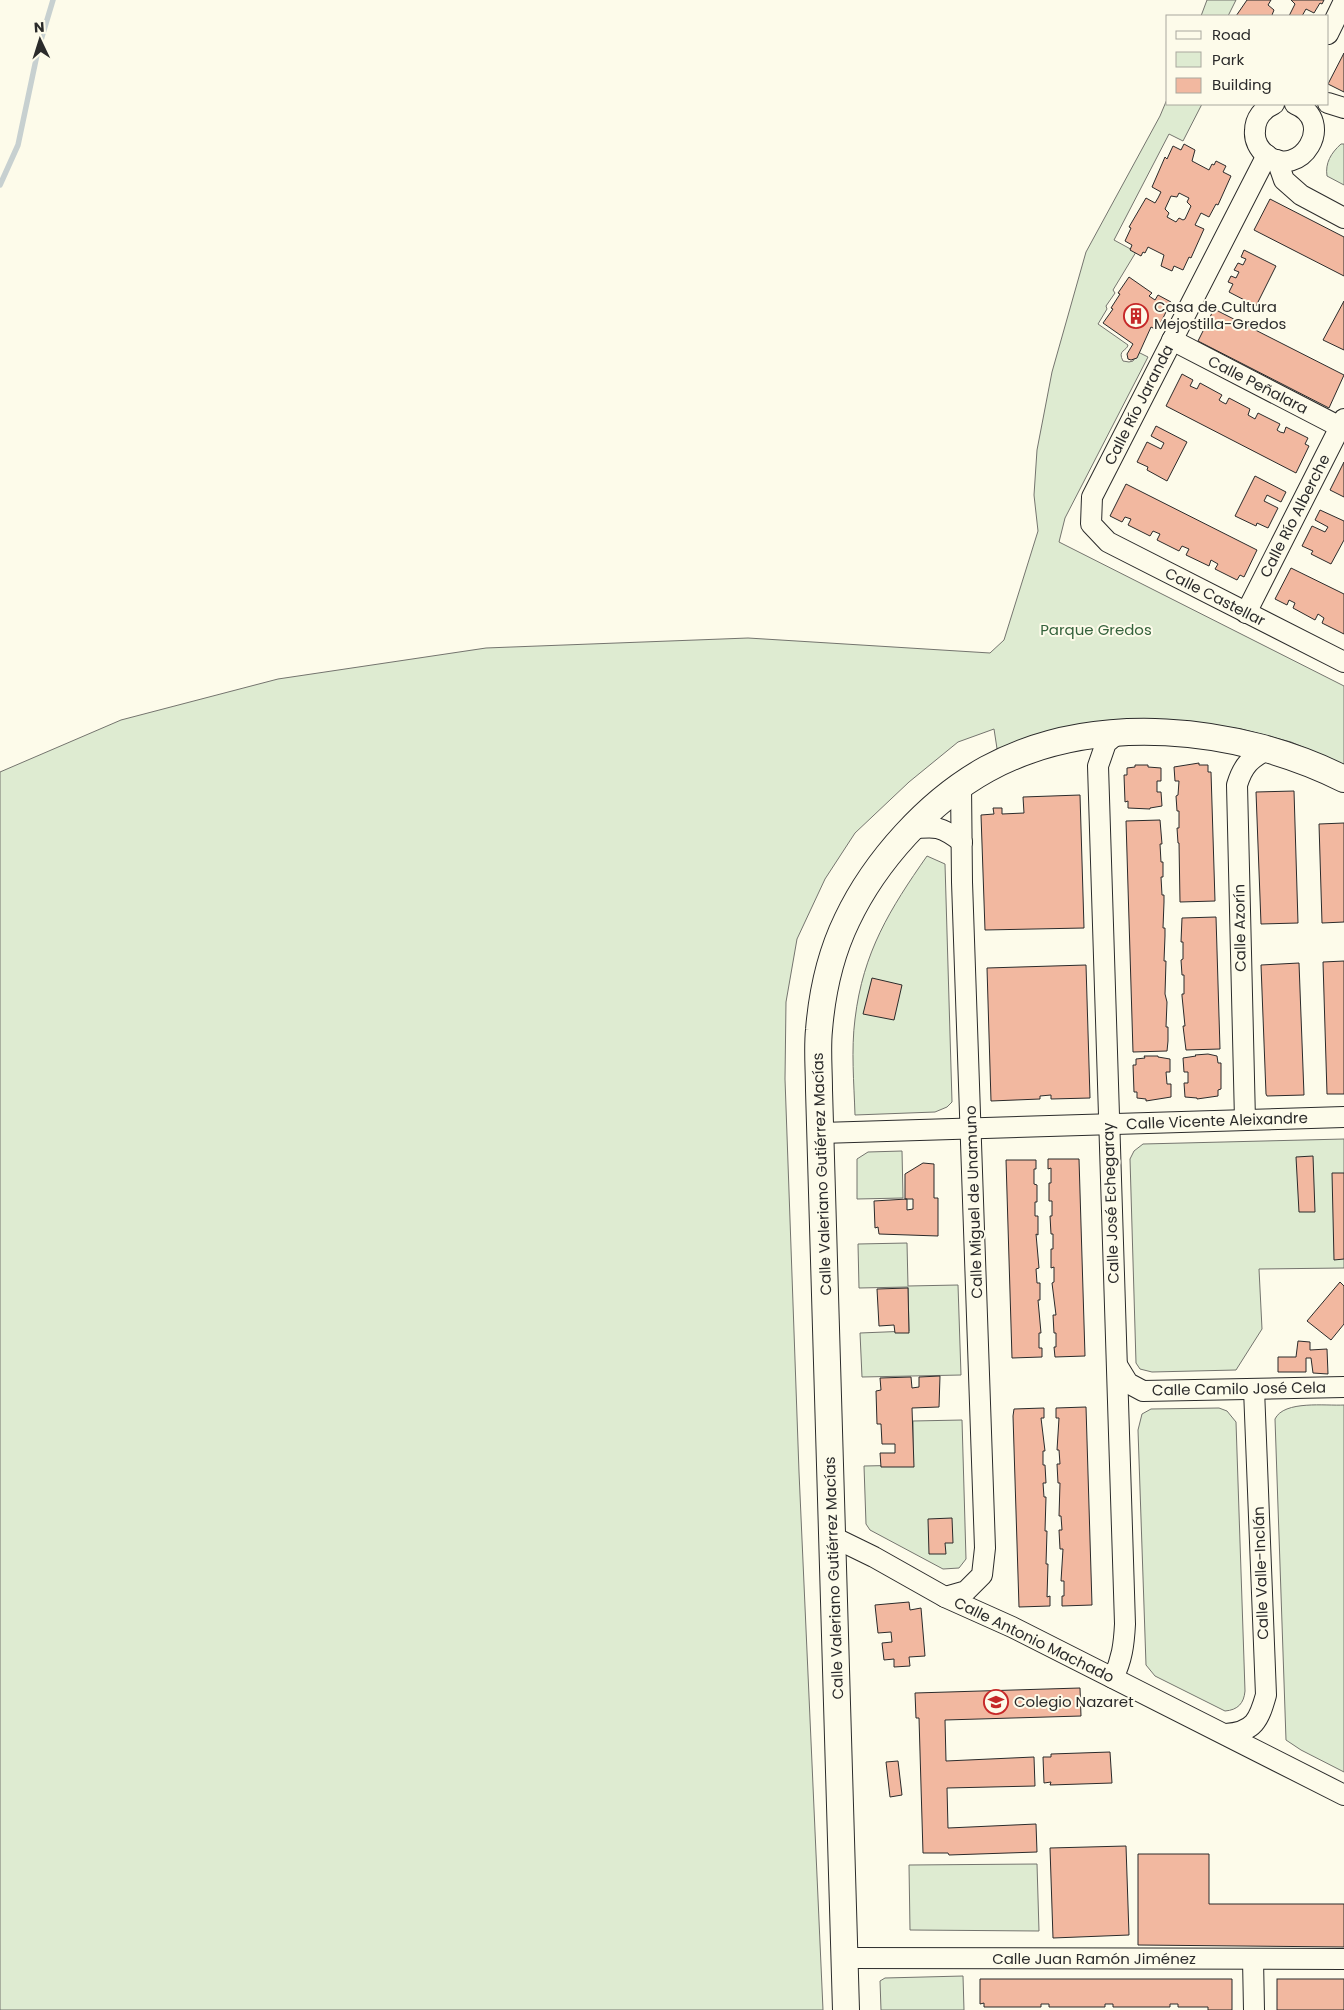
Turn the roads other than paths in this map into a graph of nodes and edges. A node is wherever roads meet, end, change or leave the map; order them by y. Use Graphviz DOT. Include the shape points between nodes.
graph roads {
  1 [pos="1344,2"];
  2 [pos="1329,32"];
  3 [pos="1329,103"];
  4 [pos="1273,105"];
  5 [pos="1305,105"];
  6 [pos="1344,108"];
  7 [pos="1272,158"];
  8 [pos="1344,218"];
  9 [pos="1172,340"];
  10 [pos="1343,425"];
  11 [pos="1091,524"];
  12 [pos="1246,613"];
  13 [pos="1344,662"];
  14 [pos="1118,732"];
  15 [pos="1268,749"];
  16 [pos="1344,780"];
  17 [pos="961,785"];
  18 [pos="910,829"];
  19 [pos="962,842"];
  20 [pos="1344,1118"];
  21 [pos="1245,1120"];
  22 [pos="1109,1124"];
  23 [pos="971,1128"];
  24 [pos="821,1133"];
  25 [pos="1117,1365"];
  26 [pos="1344,1387"];
  27 [pos="1254,1389"];
  28 [pos="833,1537"];
  29 [pos="945,1597"];
  30 [pos="1113,1678"];
  31 [pos="1226,1734"];
  32 [pos="1344,1795"];
  33 [pos="844,1958"];
  34 [pos="1254,1959"];
  35 [pos="1344,1960"];
  36 [pos="846,2010"];
  37 [pos="1254,2010"];
  1 -- 2 [label="street"];
  3 -- 6 [label="street"];
  4 -- 7 [label="street" via="1260,114 1255,128 1257,143"];
  5 -- 7 [label="street" via="1313,122 1311,144 1294,159"];
  7 -- 8 [label="street" via="1284,180 1301,195"];
  7 -- 9 [label="street, Calle Río Jaranda"];
  9 -- 10 [label="street, Calle Peñalara"];
  9 -- 11 [label="street, Calle Río Jaranda" via="1092,497"];
  10 -- 12 [label="street, Calle Río Alberche"];
  11 -- 12 [label="street, Calle Castellar" via="1108,542"];
  12 -- 13 [label="street, Calle Castellar"];
  14 -- 15 [label="main road, Calle Valeriano Gutiérrez Macías" via="1199,736"];
  14 -- 17 [label="main road, Calle Valeriano Gutiérrez Macías" via="1030,750 987,769"];
  14 -- 22 [label="street, Calle José Echegaray" via="1106,743 1098,766"];
  15 -- 16 [label="main road, Calle Valeriano Gutiérrez Macías" via="1317,766"];
  15 -- 21 [label="street, Calle Azorín" via="1253,757 1241,771 1237,785"];
  17 -- 18 [label="main road, Calle Valeriano Gutiérrez Macías"];
  17 -- 19 [label="street, Calle Miguel de Unamuno"];
  18 -- 19 [label="street" via="932,826"];
  18 -- 24 [label="main road, Calle Valeriano Gutiérrez Macías" via="868,884 847,920 834,954 819,1030"];
  19 -- 23 [label="street, Calle Miguel de Unamuno"];
  20 -- 21 [label="street, Calle Vicente Aleixandre"];
  21 -- 22 [label="street, Calle Vicente Aleixandre"];
  22 -- 23 [label="street, Calle Vicente Aleixandre"];
  22 -- 25 [label="street, Calle José Echegaray"];
  23 -- 24 [label="street, Calle Vicente Aleixandre"];
  23 -- 29 [label="street, Calle Miguel de Unamuno" via="986,1548 982,1575 966,1591"];
  24 -- 28 [label="main road, Calle Valeriano Gutiérrez Macías"];
  25 -- 27 [label="street, Calle Camilo José Cela" via="1128,1383 1143,1391"];
  25 -- 30 [label="street, Calle José Echegaray" via="1125,1624 1120,1663"];
  26 -- 27 [label="street, Calle Camilo José Cela"];
  27 -- 31 [label="street, Calle Valle-Inclán" via="1266,1695 1260,1715 1248,1729 1238,1734"];
  28 -- 29 [label="street, Calle Antonio Machado"];
  28 -- 33 [label="main road, Calle Valeriano Gutiérrez Macías"];
  29 -- 30 [label="street, Calle Antonio Machado"];
  30 -- 31 [label="street, Calle Antonio Machado"];
  31 -- 32 [label="street, Calle Antonio Machado"];
  33 -- 34 [label="street, Calle Juan Ramón Jiménez"];
  33 -- 36 [label="main road, Calle Valeriano Gutiérrez Macías"];
  34 -- 35 [label="street, Calle Juan Ramón Jiménez"];
  34 -- 37 [label="street"];
}
